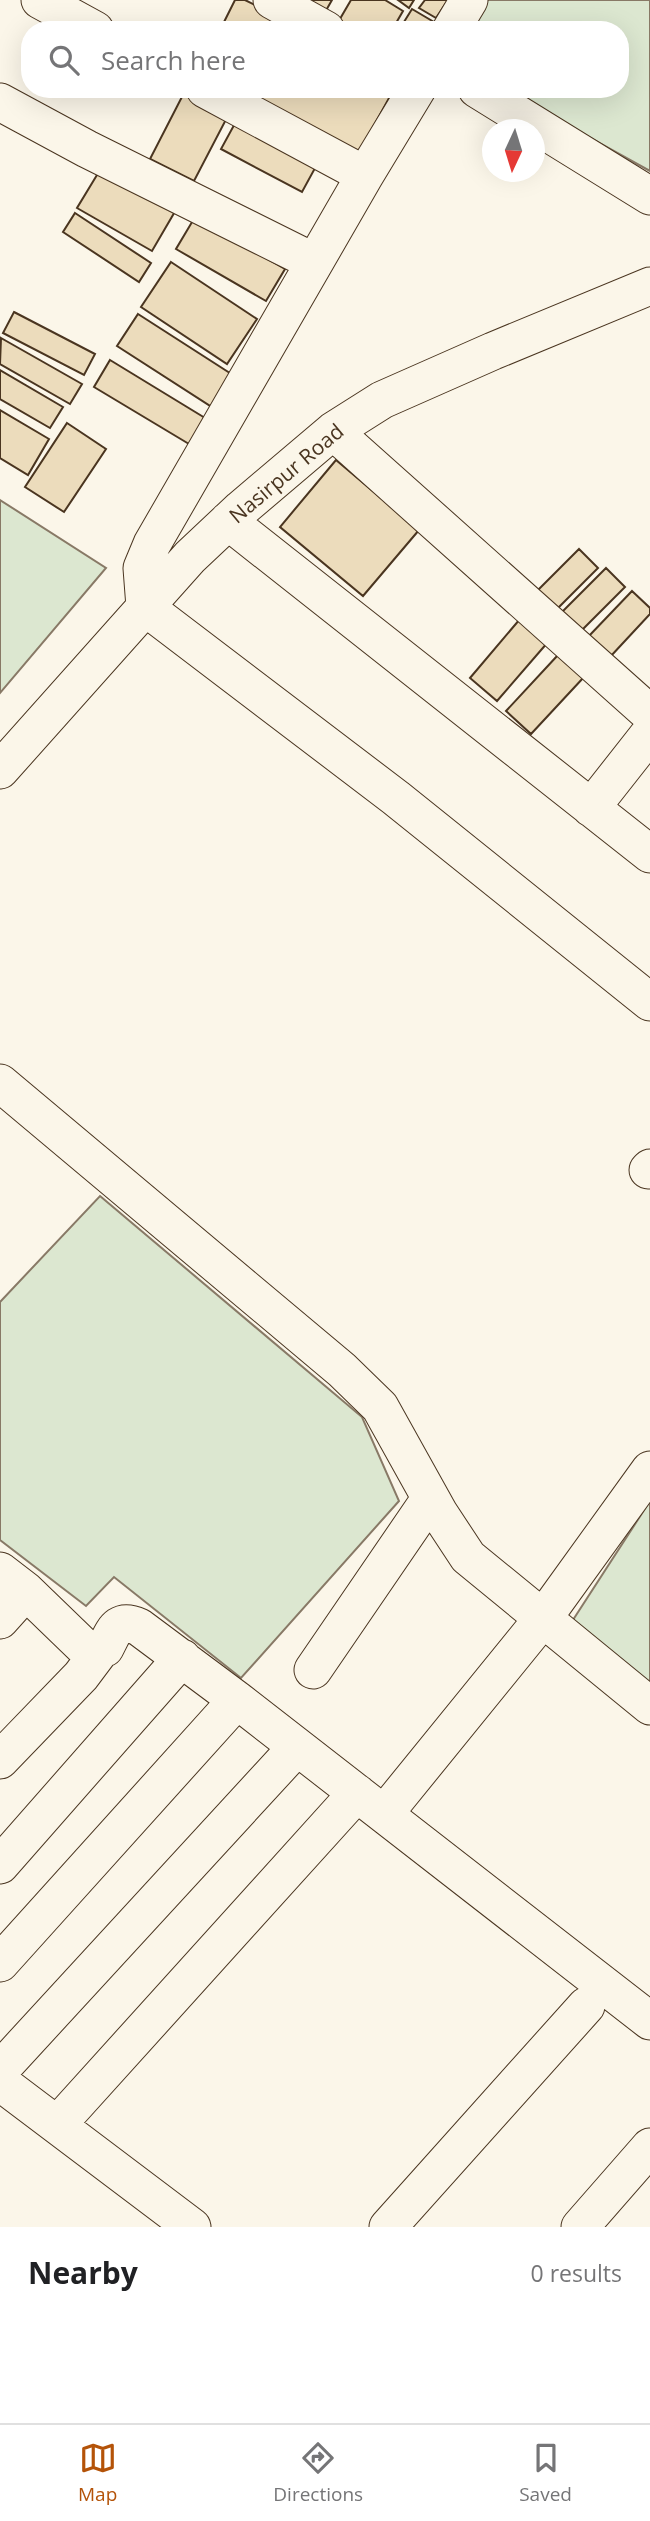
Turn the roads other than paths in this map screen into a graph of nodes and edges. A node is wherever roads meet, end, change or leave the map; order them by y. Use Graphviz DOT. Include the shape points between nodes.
graph roads {
  1 [pos="40,0"];
  2 [pos="272,0"];
  3 [pos="469,0"];
  4 [pos="78,21"];
  5 [pos="310,21"];
  6 [pos="456,21"];
  7 [pos="222,98"];
  8 [pos="412,98"];
  9 [pos="492,98"];
  10 [pos="0,102"];
  11 [pos="365,175"];
  12 [pos="650,196"];
  13 [pos="314,262"];
  14 [pos="650,286"];
  15 [pos="333,431"];
  16 [pos="228,521"];
  17 [pos="145,607"];
  18 [pos="650,714"];
  19 [pos="650,733"];
  20 [pos="0,770"];
  21 [pos="591,808"];
  22 [pos="650,854"];
  23 [pos="650,1002"];
  24 [pos="0,1083"];
  25 [pos="650,1470"];
  26 [pos="430,1499"];
  27 [pos="13,1581"];
  28 [pos="544,1617"];
  29 [pos="0,1620"];
  30 [pos="99,1652"];
  31 [pos="182,1658"];
  32 [pos="313,1670"];
  33 [pos="237,1700"];
  34 [pos="650,1706"];
  35 [pos="297,1747"];
  36 [pos="0,1760"];
  37 [pos="370,1804"];
  38 [pos="0,1865"];
  39 [pos="0,1963"];
  40 [pos="586,2006"];
  41 [pos="650,2021"];
  42 [pos="0,2070"];
  43 [pos="0,2082"];
  44 [pos="57,2125"];
  45 [pos="650,2147"];
  46 [pos="192,2227"];
  47 [pos="388,2227"];
  48 [pos="580,2227"];
  1 -- 4 [label="street"];
  2 -- 5 [label="street"];
  3 -- 6 [label="street"];
  7 -- 11 [label="street"];
  8 -- 11 [label="street"];
  9 -- 12 [label="street"];
  10 -- 13 [label="street"];
  11 -- 13 [label="street"];
  13 -- 17 [label="street" via="152,544 142,568"];
  14 -- 15 [label="street, Nasirpur Road" via="382,400"];
  15 -- 16 [label="street, Nasirpur Road"];
  15 -- 18 [label="street"];
  16 -- 17 [label="street, Nasirpur Road"];
  16 -- 21 [label="street"];
  17 -- 20 [label="street, Nasirpur Road"];
  17 -- 23 [label="street" via="396,798"];
  19 -- 21 [label="street"];
  21 -- 22 [label="street"];
  24 -- 26 [label="street" via="342,1370 380,1407"];
  25 -- 28 [label="street"];
  26 -- 28 [label="street" via="468,1557"];
  26 -- 32 [label="street"];
  27 -- 29 [label="street"];
  27 -- 30 [label="street" via="86,1649"];
  28 -- 34 [label="street"];
  28 -- 37 [label="street"];
  30 -- 31 [label="street" via="116,1628 129,1622"];
  30 -- 36 [label="street"];
  31 -- 33 [label="street"];
  31 -- 38 [label="street"];
  33 -- 35 [label="street"];
  33 -- 39 [label="street"];
  35 -- 37 [label="street"];
  35 -- 42 [label="street"];
  37 -- 41 [label="street"];
  37 -- 44 [label="street"];
  40 -- 47 [label="street"];
  43 -- 44 [label="street"];
  44 -- 46 [label="street"];
  45 -- 48 [label="street"];
}
